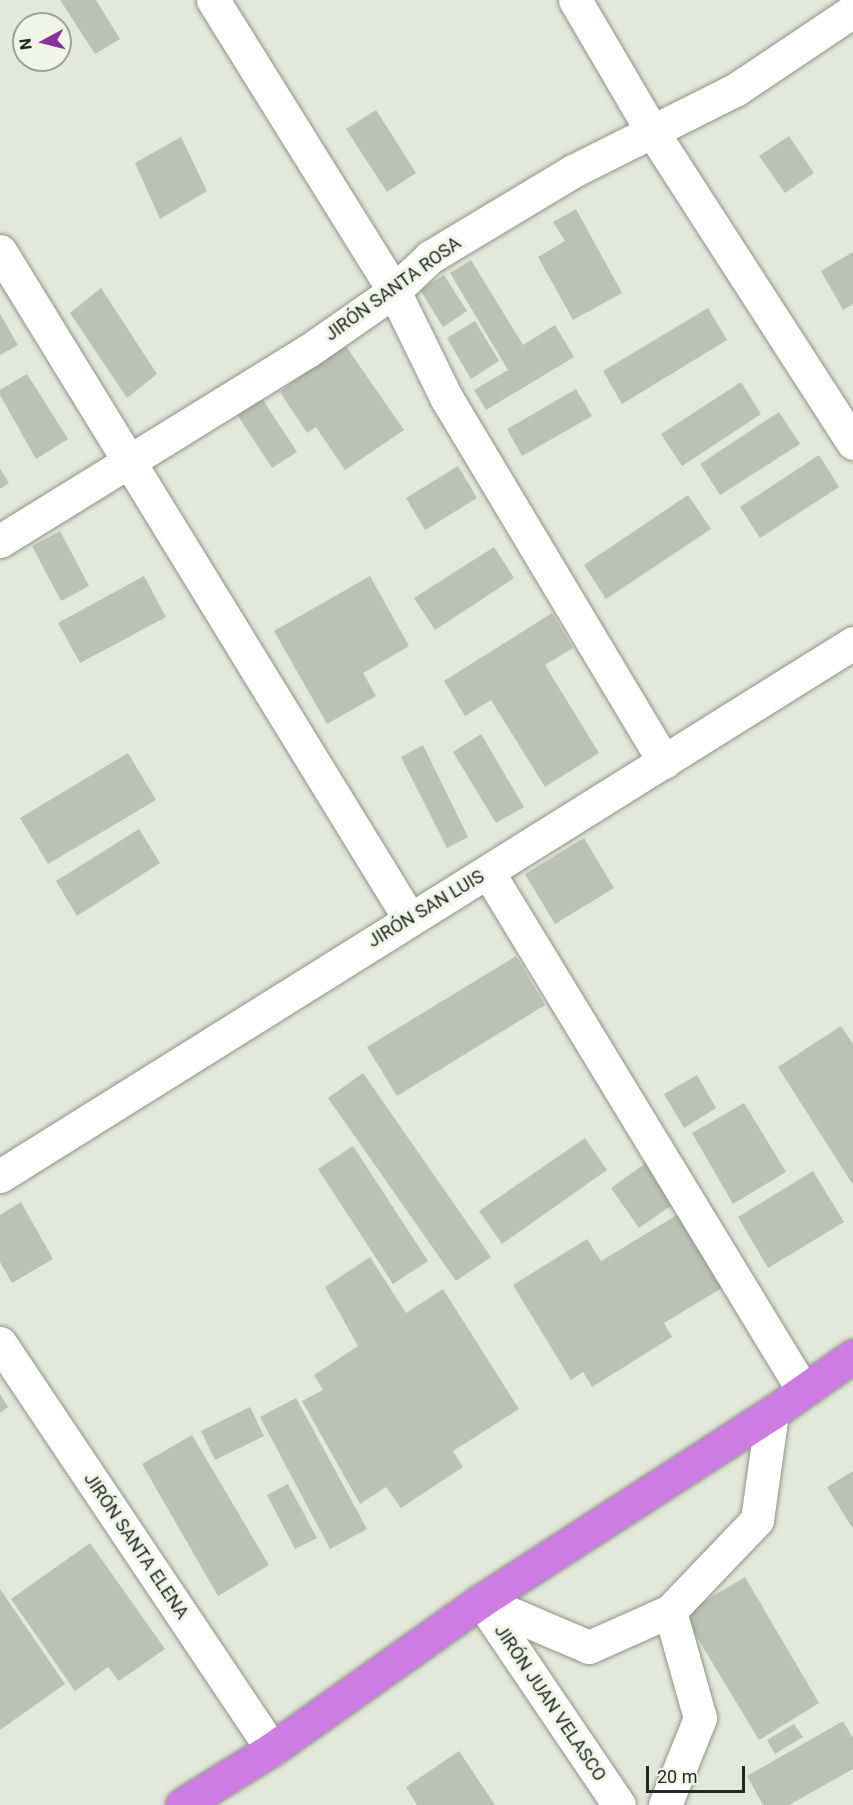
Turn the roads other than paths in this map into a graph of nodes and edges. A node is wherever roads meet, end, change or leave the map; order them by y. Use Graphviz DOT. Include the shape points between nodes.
graph roads {
  1 [pos="213,0"];
  2 [pos="576,0"];
  3 [pos="853,11"];
  4 [pos="652,131"];
  5 [pos="0,251"];
  6 [pos="394,291"];
  7 [pos="853,443"];
  8 [pos="130,460"];
  9 [pos="0,541"];
  10 [pos="853,643"];
  11 [pos="664,762"];
  12 [pos="489,872"];
  13 [pos="409,918"];
  14 [pos="0,1176"];
  15 [pos="0,1343"];
  16 [pos="853,1356"];
  17 [pos="803,1390"];
  18 [pos="772,1413"];
  19 [pos="482,1601"];
  20 [pos="670,1611"];
  21 [pos="272,1749"];
  22 [pos="183,1805"];
  23 [pos="620,1805"];
  24 [pos="665,1805"];
  1 -- 6 [label="street"];
  2 -- 4 [label="street"];
  3 -- 4 [label="street, JIRÓN SANTA ROSA" via="735,90"];
  4 -- 6 [label="street, JIRÓN SANTA ROSA" via="573,171 430,257"];
  4 -- 7 [label="street"];
  5 -- 8 [label="street"];
  6 -- 8 [label="street, JIRÓN SANTA ROSA" via="308,351"];
  6 -- 11 [label="street" via="447,399"];
  8 -- 9 [label="street, JIRÓN SANTA ROSA"];
  8 -- 13 [label="street"];
  10 -- 11 [label="street, JIRÓN SAN LUIS"];
  11 -- 12 [label="street, JIRÓN SAN LUIS"];
  12 -- 13 [label="street, JIRÓN SAN LUIS"];
  12 -- 17 [label="street"];
  13 -- 14 [label="street, JIRÓN SAN LUIS"];
  15 -- 21 [label="street, JIRÓN SANTA ELENA"];
  16 -- 17 [label="highway"];
  17 -- 18 [label="highway"];
  18 -- 19 [label="highway"];
  18 -- 20 [label="street" via="757,1520"];
  19 -- 20 [label="street" via="589,1647"];
  19 -- 21 [label="highway"];
  19 -- 23 [label="street, JIRÓN JUAN VELASCO"];
  20 -- 24 [label="street" via="700,1718"];
  21 -- 22 [label="highway"];
}
